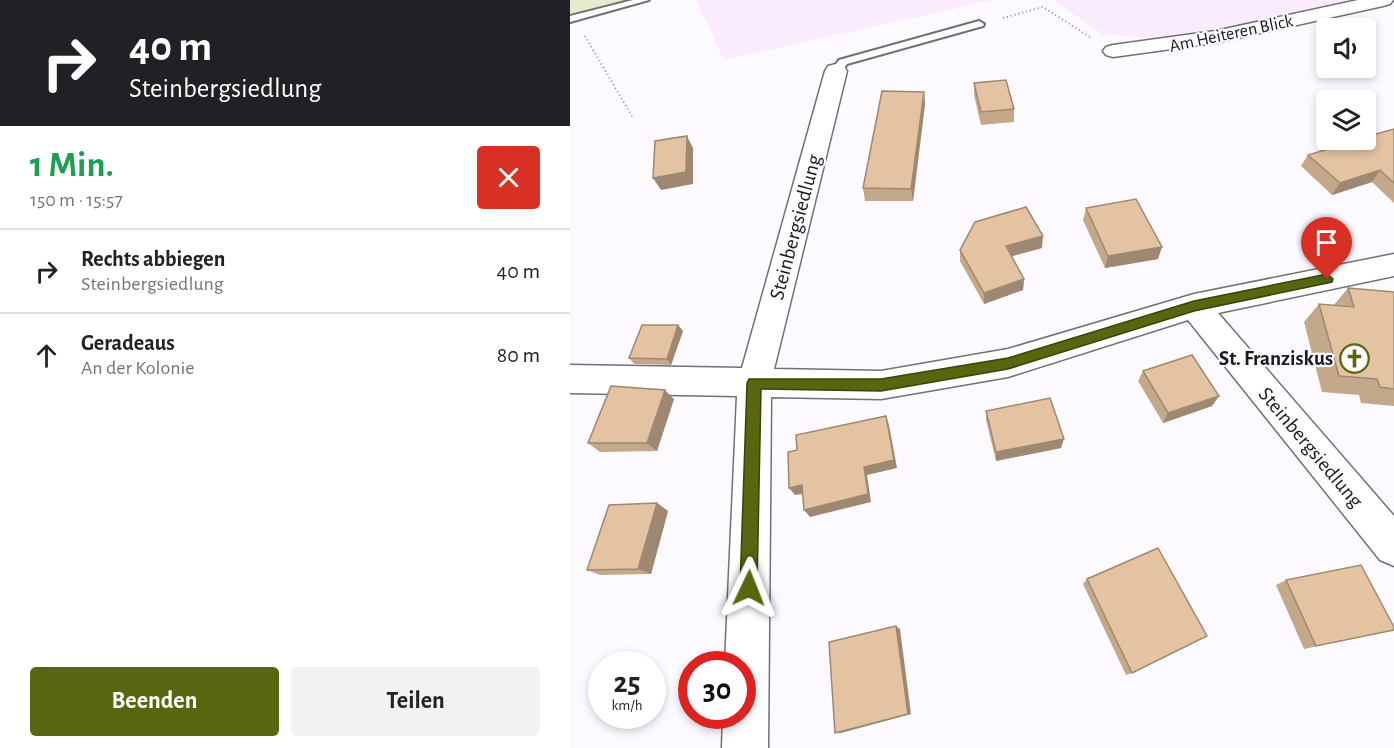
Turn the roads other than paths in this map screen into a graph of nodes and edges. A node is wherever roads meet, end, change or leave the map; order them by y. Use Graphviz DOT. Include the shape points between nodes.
graph roads {
  1 [pos="644,0"];
  2 [pos="1383,0"];
  3 [pos="572,18"];
  4 [pos="979,24"];
  5 [pos="1113,51"];
  6 [pos="836,71"];
  7 [pos="1394,265"];
  8 [pos="1194,306"];
  9 [pos="570,378"];
  10 [pos="754,383"];
  11 [pos="1394,546"];
  12 [pos="745,748"];
  1 -- 3 [label="lane"];
  2 -- 5 [label="street, Am Heiteren Blick" via="1206,40"];
  4 -- 6 [label="lane" via="843,62"];
  6 -- 10 [label="street, Steinbergsiedlung"];
  7 -- 8 [label="street"];
  8 -- 10 [label="street" via="1008,363 881,385"];
  8 -- 11 [label="street, Steinbergsiedlung"];
  9 -- 10 [label="street"];
  10 -- 12 [label="street, Steinbergsiedlung"];
}
